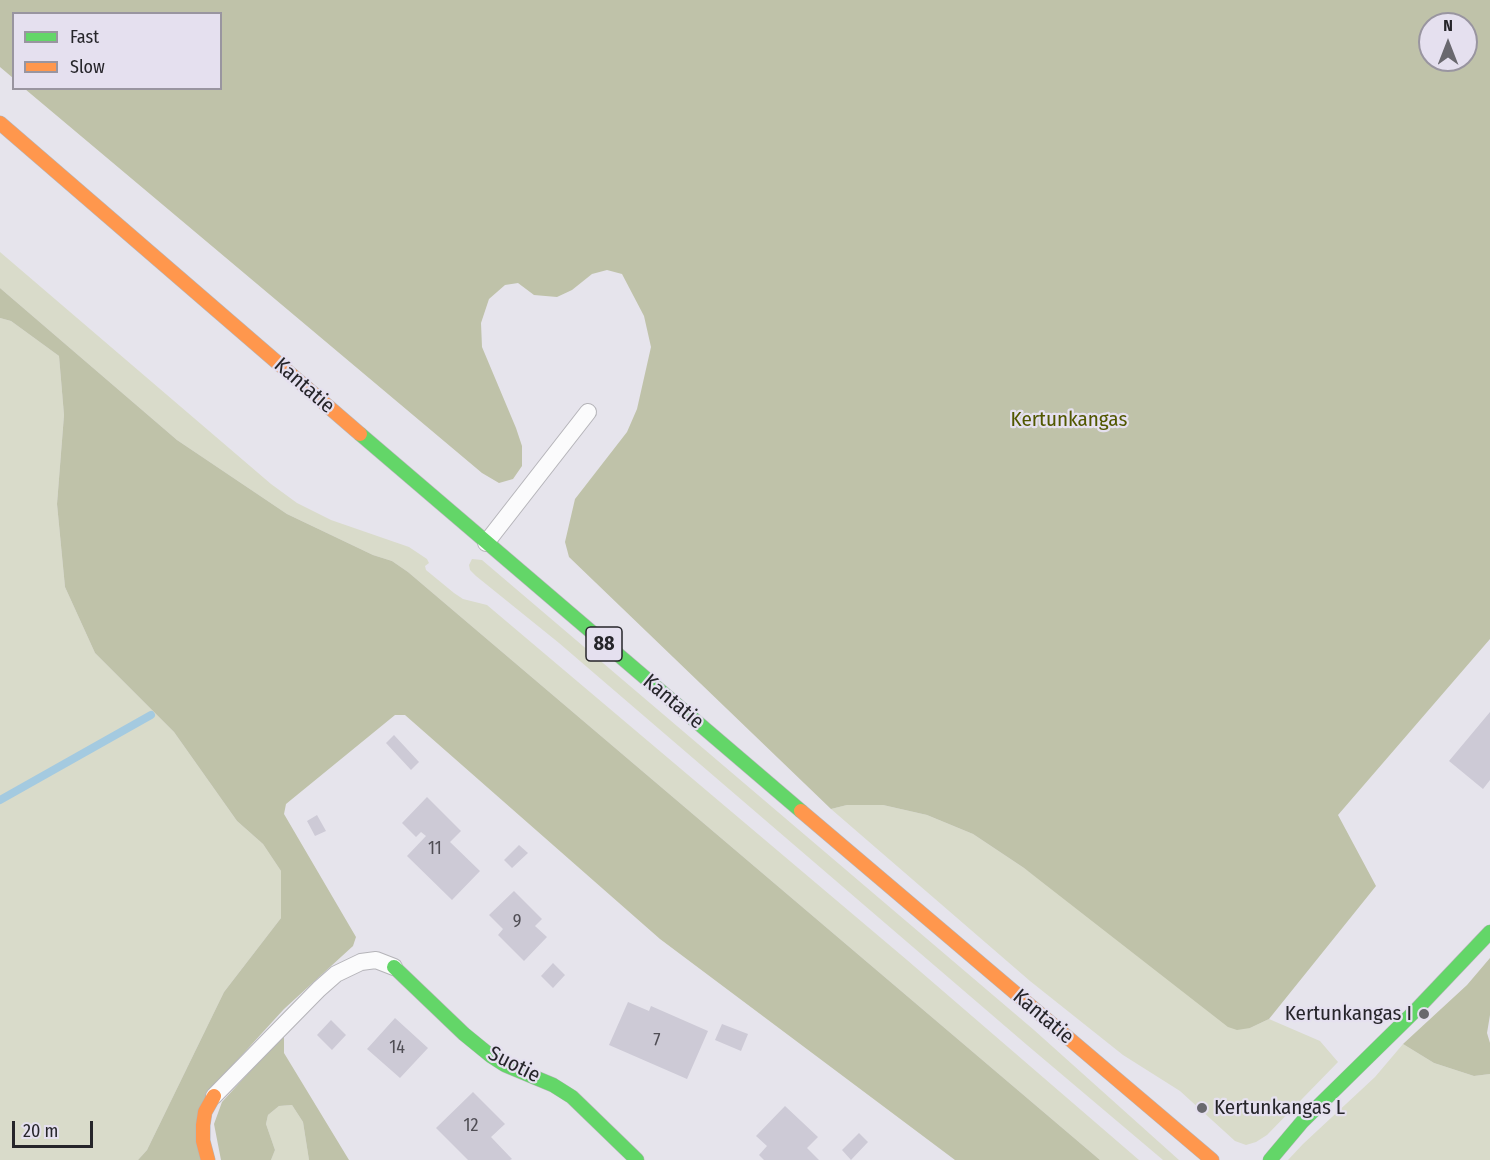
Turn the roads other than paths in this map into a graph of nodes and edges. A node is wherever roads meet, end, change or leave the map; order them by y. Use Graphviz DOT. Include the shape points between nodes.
graph roads {
  1 [pos="0,123"];
  2 [pos="588,412"];
  3 [pos="486,543"];
  4 [pos="1490,932"];
  5 [pos="394,967"];
  6 [pos="214,1096"];
  7 [pos="208,1160"];
  8 [pos="637,1160"];
  9 [pos="1212,1160"];
  10 [pos="1270,1160"];
  1 -- 3 [label="main road, Kantatie / 88"];
  2 -- 3 [label="lane"];
  3 -- 9 [label="main road, Kantatie / 88"];
  4 -- 10 [label="main road" via="1302,1122"];
  5 -- 6 [label="lane" via="376,960 361,962 336,974"];
  5 -- 8 [label="main road, Suotie" via="490,1056 572,1097"];
  6 -- 7 [label="main road" via="203,1125"];
}
